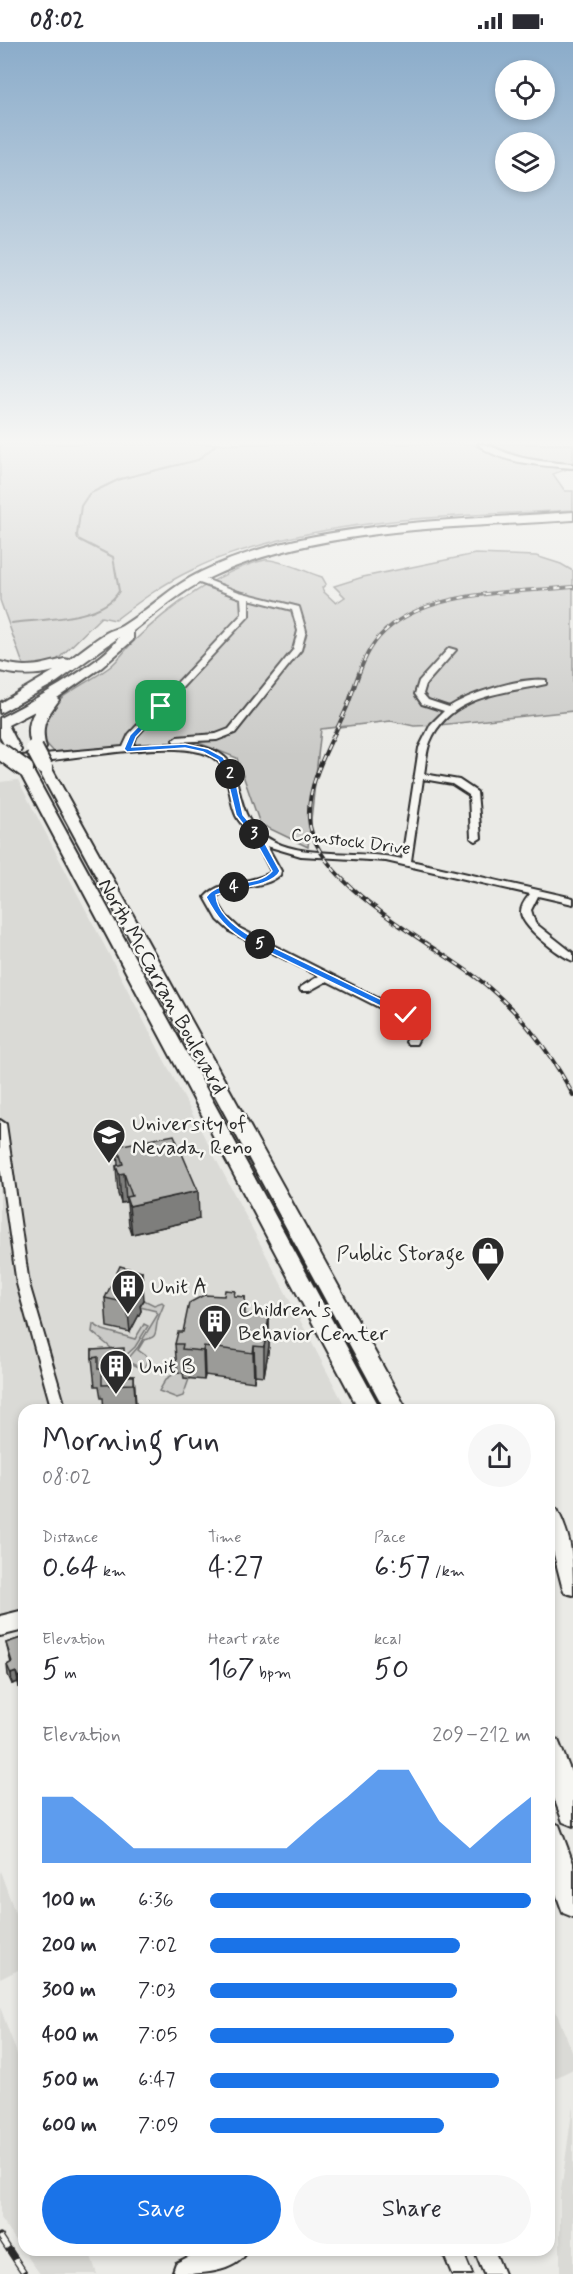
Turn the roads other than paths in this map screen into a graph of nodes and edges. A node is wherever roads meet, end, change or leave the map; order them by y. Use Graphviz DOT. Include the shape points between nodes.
graph roads {
  1 [pos="287,548"];
  2 [pos="197,579"];
  3 [pos="240,594"];
  4 [pos="126,630"];
  5 [pos="452,650"];
  6 [pos="89,653"];
  7 [pos="0,666"];
  8 [pos="543,682"];
  9 [pos="0,688"];
  10 [pos="64,688"];
  11 [pos="8,710"];
  12 [pos="450,710"];
  13 [pos="0,724"];
  14 [pos="129,746"];
  15 [pos="37,748"];
  16 [pos="7,751"];
  17 [pos="0,761"];
  18 [pos="419,776"];
  19 [pos="257,836"];
  20 [pos="476,837"];
  21 [pos="406,863"];
  22 [pos="536,892"];
  23 [pos="573,901"];
  24 [pos="573,958"];
  25 [pos="327,976"];
  26 [pos="305,989"];
  27 [pos="412,1042"];
  28 [pos="0,1124"];
  29 [pos="57,1404"];
  30 [pos="367,1404"];
  31 [pos="394,1404"];
  32 [pos="555,1525"];
  33 [pos="573,1586"];
  34 [pos="18,1622"];
  35 [pos="0,1626"];
  36 [pos="555,1764"];
  37 [pos="573,1813"];
  38 [pos="555,1851"];
  39 [pos="573,1903"];
  40 [pos="222,2256"];
  41 [pos="454,2256"];
  42 [pos="486,2256"];
  43 [pos="187,2274"];
  44 [pos="462,2274"];
  45 [pos="494,2274"];
  1 -- 2 [label="main road"];
  2 -- 3 [label="street"];
  2 -- 4 [label="main road"];
  3 -- 14 [label="street" via="245,597 246,615 132,736"];
  3 -- 14 [label="street" via="298,611 302,631 295,655 228,734"];
  4 -- 6 [label="main road" via="112,635"];
  4 -- 10 [label="main road" via="126,640"];
  5 -- 12 [label="street" via="422,684 419,694 425,702"];
  6 -- 7 [label="main road" via="44,671 25,672"];
  6 -- 11 [label="main road"];
  8 -- 12 [label="street" via="505,688"];
  9 -- 11 [label="main road, North McCarran Boulevard"];
  10 -- 11 [label="main road"];
  10 -- 15 [label="main road" via="38,717"];
  11 -- 13 [label="main road"];
  11 -- 15 [label="main road, North McCarran Boulevard"];
  12 -- 18 [label="street" via="426,740"];
  13 -- 16 [label="main road, North McCarran Boulevard"];
  14 -- 17 [label="street, Comstock Drive"];
  14 -- 19 [label="street, Comstock Drive" via="185,746 214,754 228,770 240,815"];
  15 -- 31 [label="main road, North McCarran Boulevard, bridge"];
  16 -- 30 [label="main road, North McCarran Boulevard, bridge" via="25,769"];
  18 -- 20 [label="street" via="465,784 474,794"];
  18 -- 21 [label="street"];
  19 -- 21 [label="street, Comstock Drive" via="294,852 386,858"];
  19 -- 25 [label="street" via="275,875 216,891 210,897 235,930"];
  21 -- 22 [label="street, Comstock Drive"];
  22 -- 23 [label="street, Comstock Drive"];
  22 -- 24 [label="street" via="527,907 527,919"];
  25 -- 26 [label="street"];
  25 -- 27 [label="street" via="415,1021 418,1028"];
  28 -- 29 [label="street" via="23,1284"];
  32 -- 33 [label="street"];
  34 -- 35 [label="street"];
  36 -- 37 [label="main road"];
  38 -- 39 [label="main road"];
  40 -- 43 [label="street"];
  41 -- 44 [label="street"];
  42 -- 45 [label="street"];
}
